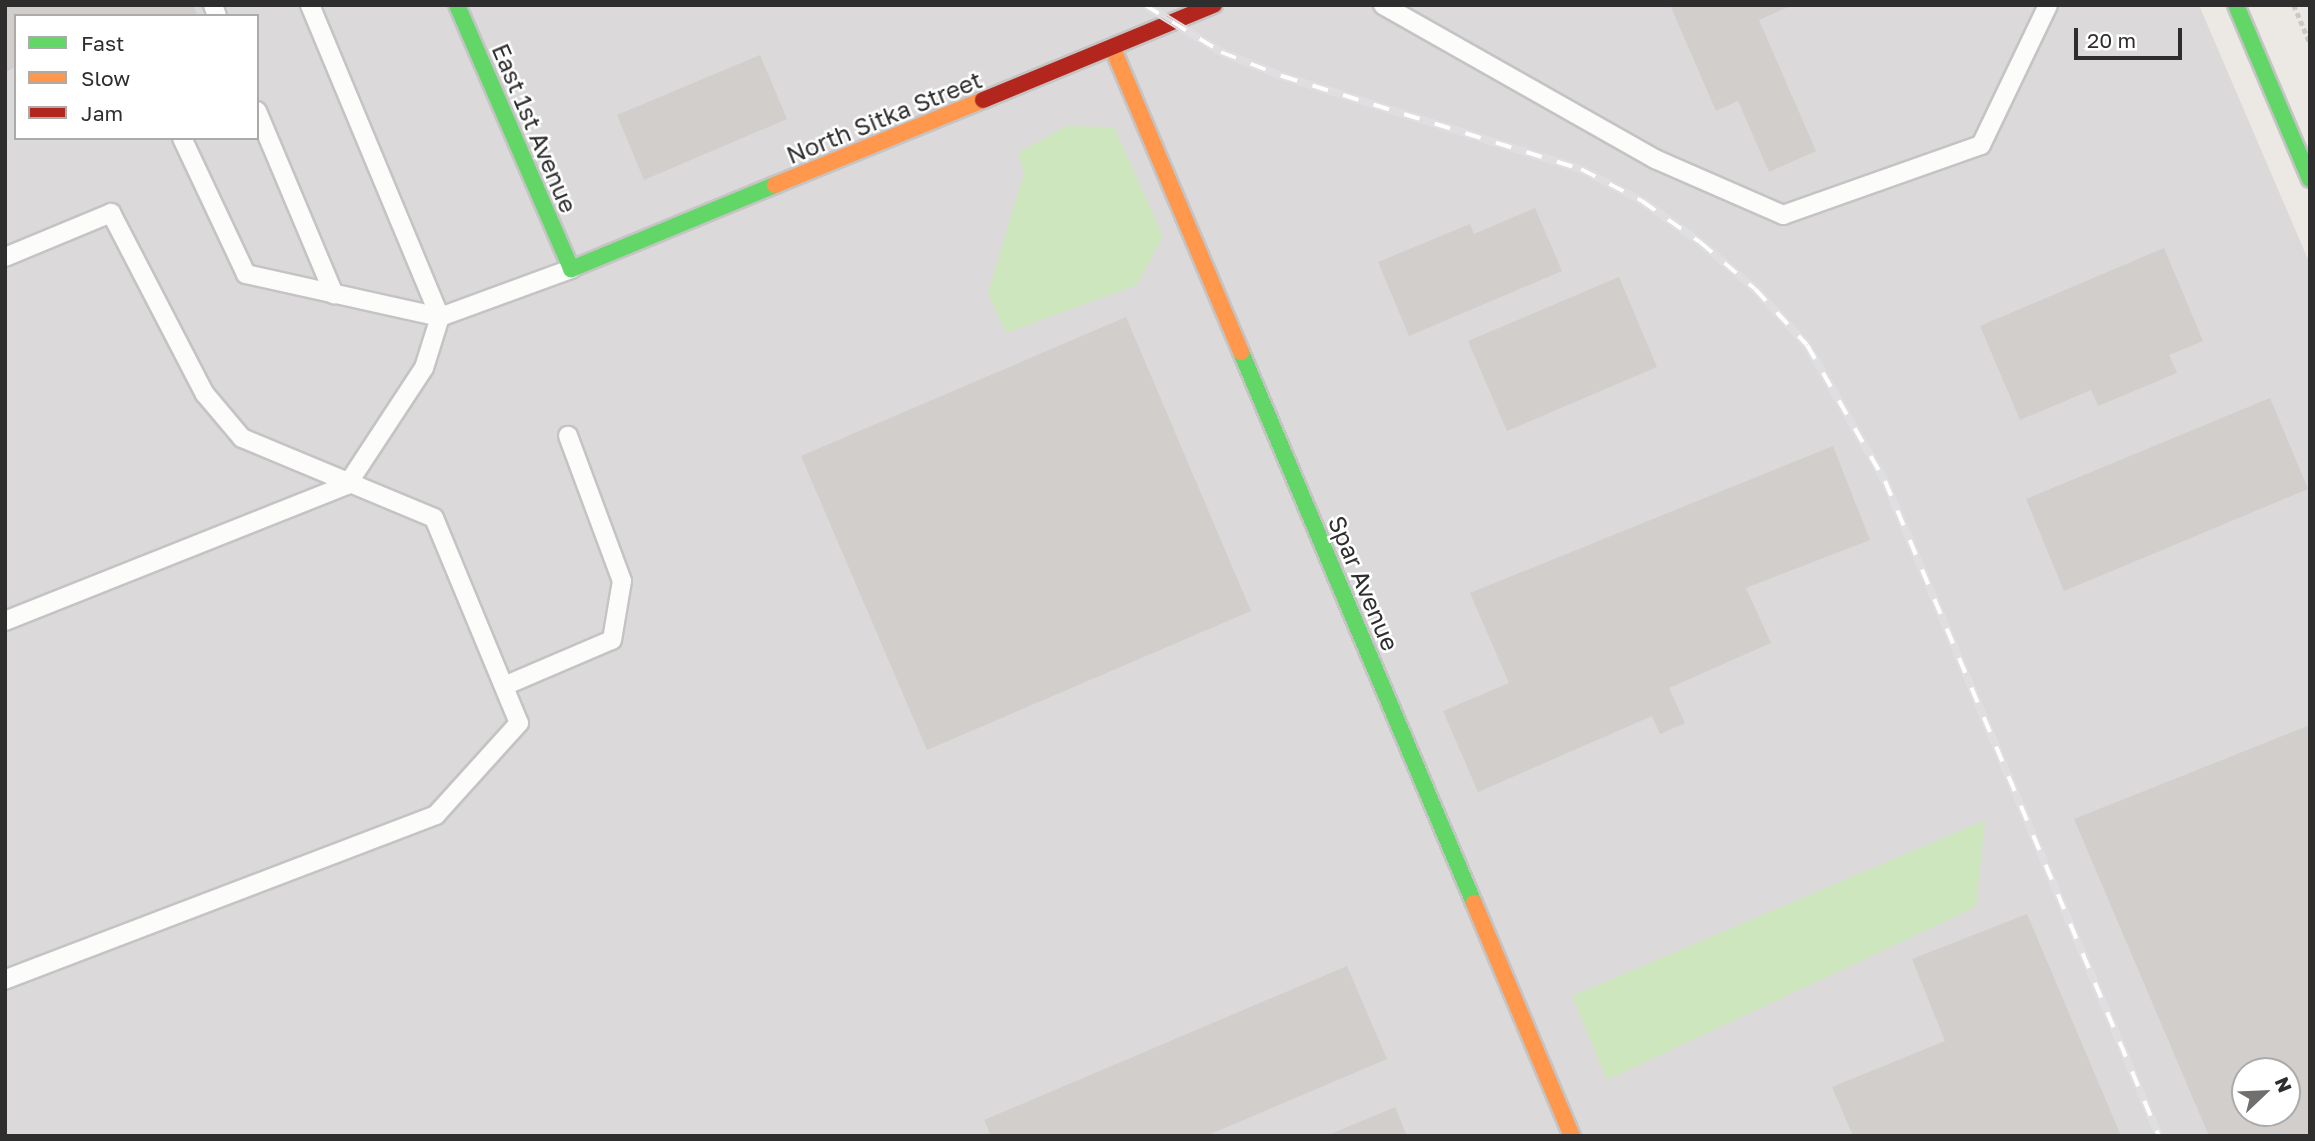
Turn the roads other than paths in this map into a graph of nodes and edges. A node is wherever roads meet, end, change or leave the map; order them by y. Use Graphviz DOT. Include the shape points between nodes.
graph roads {
  1 [pos="310,5"];
  2 [pos="457,5"];
  3 [pos="1214,5"];
  4 [pos="1383,5"];
  5 [pos="2048,5"];
  6 [pos="2236,5"];
  7 [pos="1113,49"];
  8 [pos="259,116"];
  9 [pos="183,140"];
  10 [pos="2310,179"];
  11 [pos="5,257"];
  12 [pos="571,270"];
  13 [pos="334,294"];
  14 [pos="440,317"];
  15 [pos="568,436"];
  16 [pos="347,485"];
  17 [pos="5,621"];
  18 [pos="504,686"];
  19 [pos="5,980"];
  20 [pos="1572,1136"];
  1 -- 14 [label="lane"];
  2 -- 12 [label="street, East 1st Avenue"];
  3 -- 7 [label="street, North Sitka Street"];
  4 -- 5 [label="lane" via="1655,159 1783,215 1981,145"];
  6 -- 10 [label="street"];
  7 -- 12 [label="street, North Sitka Street"];
  7 -- 20 [label="street, Spar Avenue"];
  8 -- 13 [label="lane"];
  9 -- 13 [label="lane" via="246,274"];
  11 -- 16 [label="lane" via="111,213 205,394 242,438"];
  12 -- 14 [label="lane"];
  13 -- 14 [label="lane"];
  14 -- 16 [label="lane" via="424,368"];
  15 -- 18 [label="lane" via="622,581 612,640"];
  16 -- 17 [label="lane"];
  16 -- 18 [label="lane" via="434,518"];
  18 -- 19 [label="lane" via="519,723 436,815"];
}
